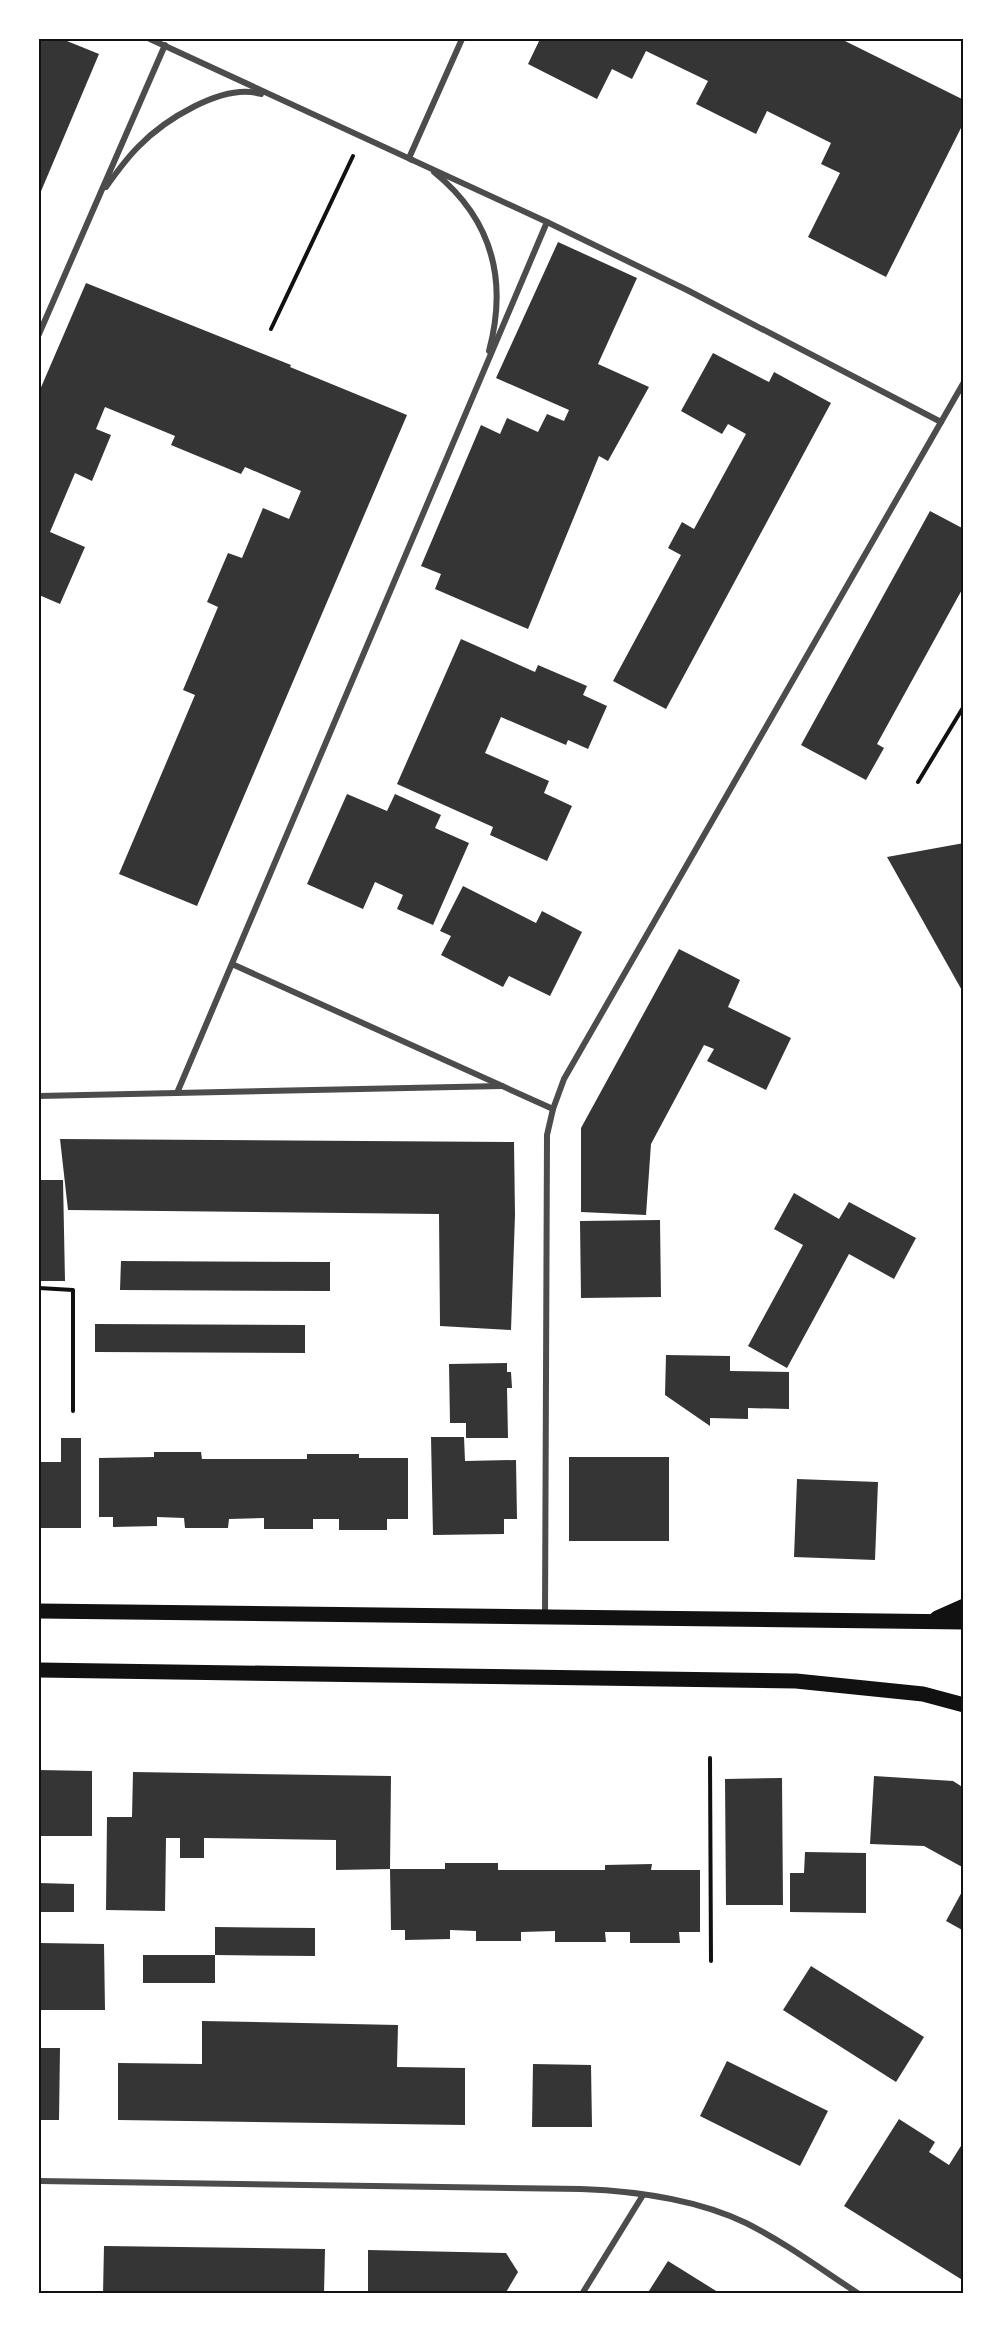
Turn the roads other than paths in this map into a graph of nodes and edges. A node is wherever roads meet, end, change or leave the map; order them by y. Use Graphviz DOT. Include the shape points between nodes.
graph roads {
  1 [pos="150,39"];
  2 [pos="462,39"];
  3 [pos="165,45"];
  4 [pos="285,101"];
  5 [pos="409,158"];
  6 [pos="96,203"];
  7 [pos="547,222"];
  8 [pos="39,334"];
  9 [pos="482,375"];
  10 [pos="964,382"];
  11 [pos="941,422"];
  12 [pos="232,964"];
  13 [pos="502,1086"];
  14 [pos="177,1093"];
  15 [pos="39,1096"];
  16 [pos="553,1109"];
  17 [pos="964,1606"];
  18 [pos="39,1611"];
  19 [pos="545,1618"];
  20 [pos="895,1621"];
  21 [pos="964,1622"];
  22 [pos="39,1670"];
  23 [pos="964,1705"];
  24 [pos="39,2181"];
  25 [pos="643,2195"];
  26 [pos="582,2294"];
  27 [pos="859,2294"];
  1 -- 3 [label="street"];
  2 -- 5 [label="street"];
  3 -- 4 [label="street"];
  3 -- 6 [label="street"];
  4 -- 5 [label="street"];
  4 -- 6 [label="street" via="254,91 241,92 214,98 182,114 138,146"];
  5 -- 7 [label="street"];
  5 -- 9 [label="street" via="435,172 459,195 486,236 496,289 490,347"];
  6 -- 8 [label="street"];
  7 -- 9 [label="street"];
  7 -- 11 [label="street"];
  9 -- 12 [label="street"];
  10 -- 11 [label="street"];
  11 -- 16 [label="street" via="564,1079"];
  12 -- 13 [label="street"];
  12 -- 14 [label="street"];
  13 -- 14 [label="street"];
  13 -- 16 [label="street"];
  14 -- 15 [label="street"];
  16 -- 19 [label="street" via="547,1144"];
  17 -- 20 [label="main road" via="940,1618"];
  18 -- 19 [label="main road"];
  19 -- 20 [label="main road"];
  20 -- 21 [label="main road"];
  22 -- 23 [label="main road" via="796,1681 923,1694"];
  24 -- 25 [label="street" via="581,2189"];
  25 -- 26 [label="street"];
  25 -- 27 [label="street" via="694,2205 747,2224"];
}
